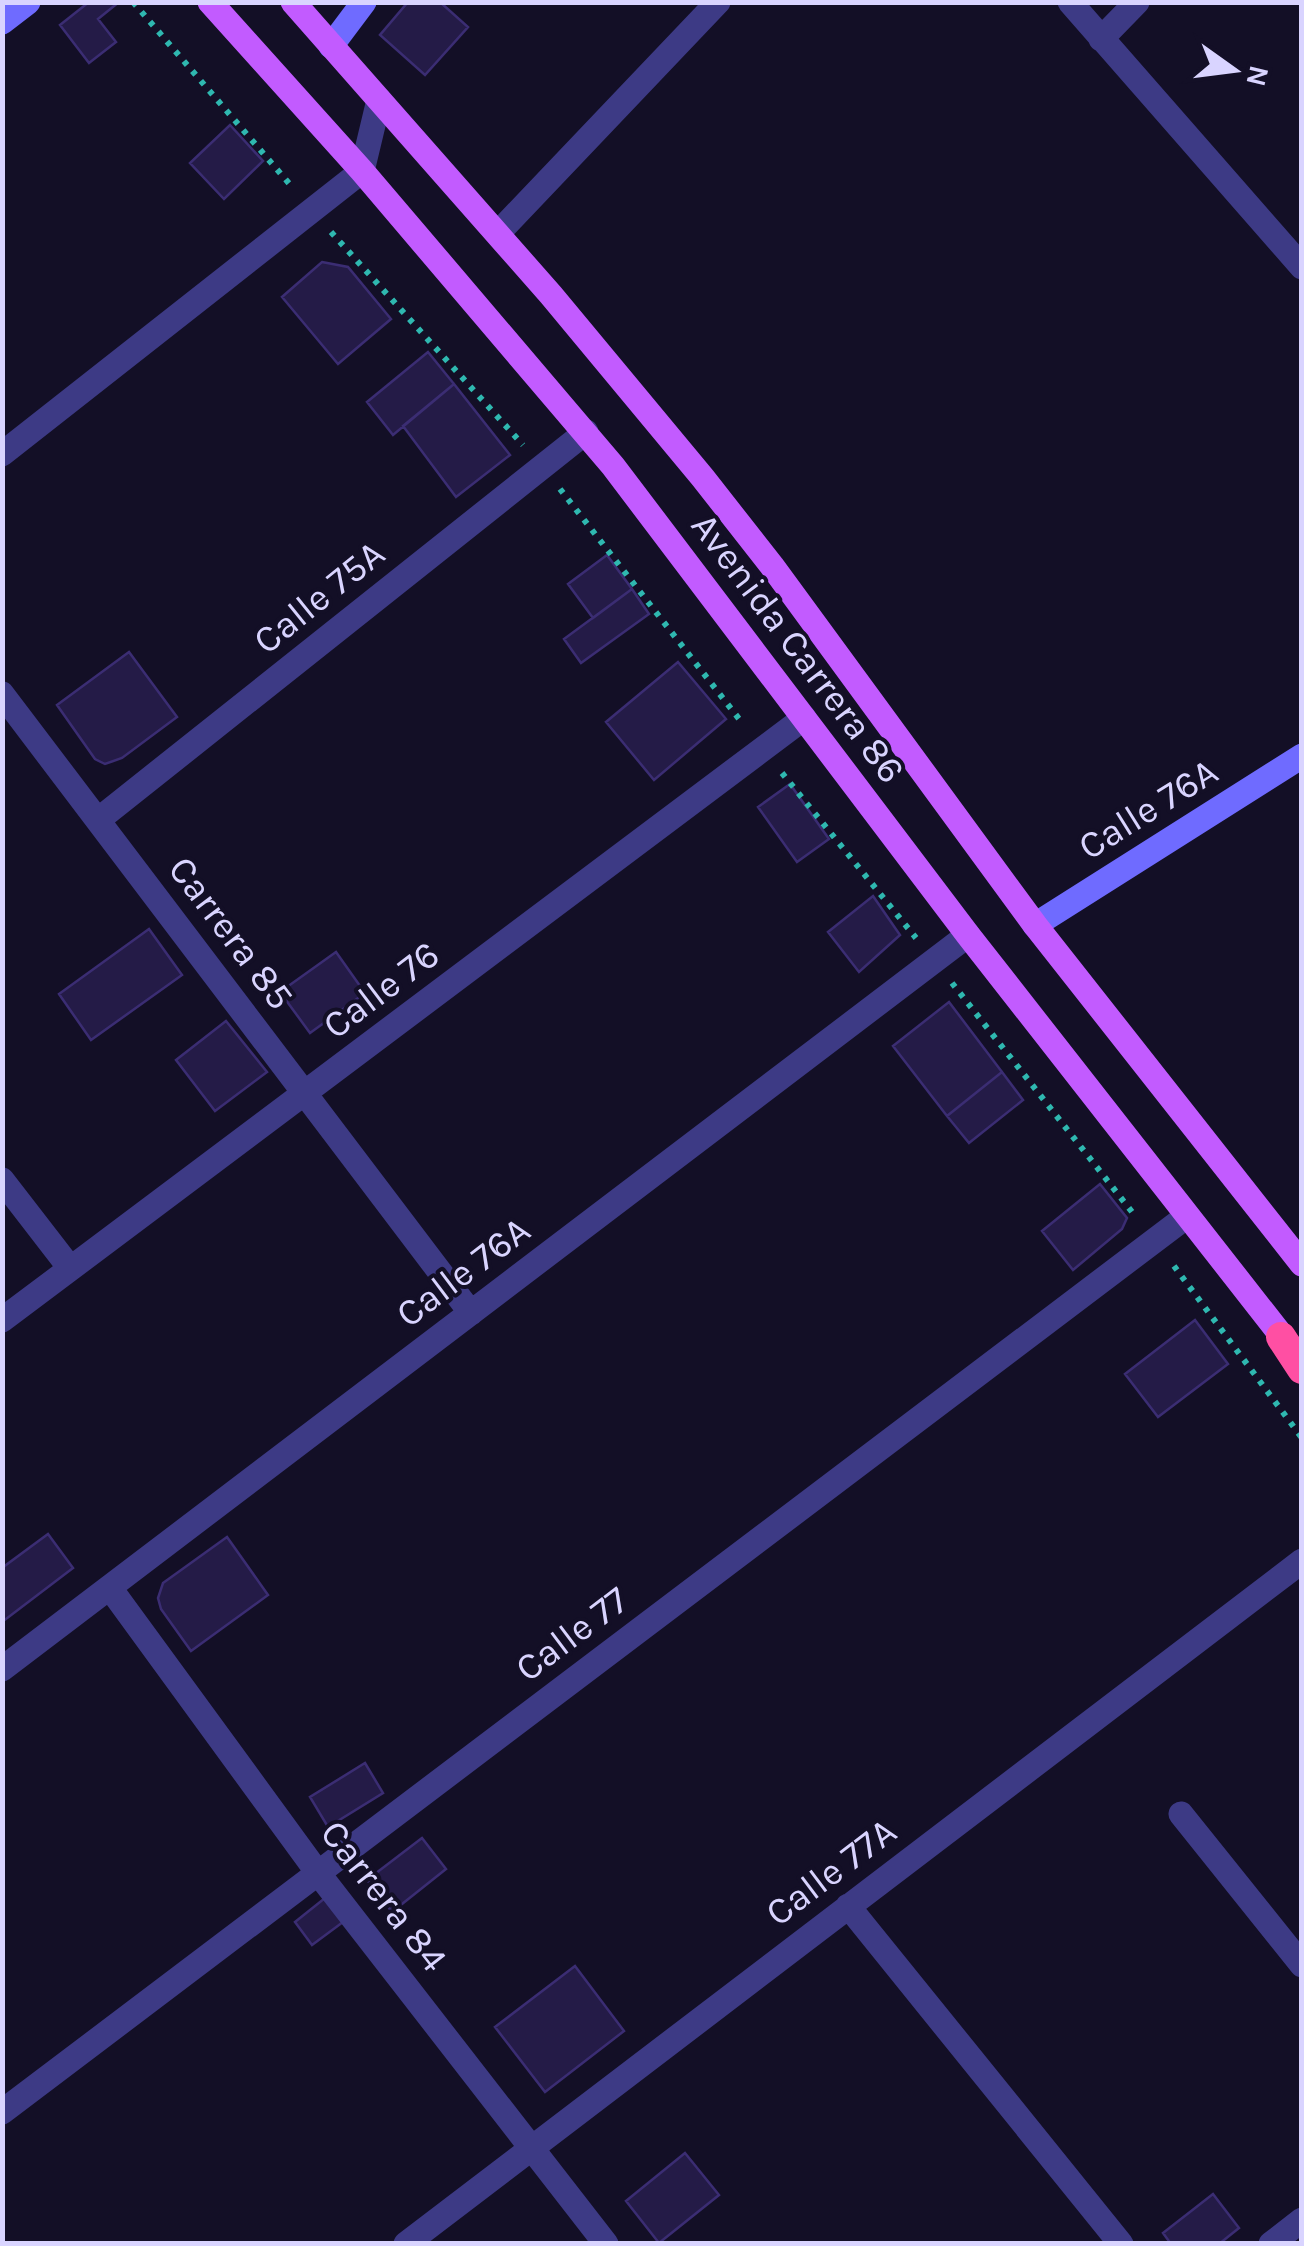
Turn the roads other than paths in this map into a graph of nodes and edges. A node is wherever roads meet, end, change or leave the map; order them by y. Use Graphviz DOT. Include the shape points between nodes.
graph roads {
  1 [pos="28,2"];
  2 [pos="210,2"];
  3 [pos="364,2"];
  4 [pos="718,2"];
  5 [pos="1070,2"];
  6 [pos="1136,2"];
  7 [pos="295,3"];
  8 [pos="2,22"];
  9 [pos="1102,39"];
  10 [pos="332,46"];
  11 [pos="379,100"];
  12 [pos="362,172"];
  13 [pos="498,234"];
  14 [pos="1302,267"];
  15 [pos="586,432"];
  16 [pos="2,454"];
  17 [pos="2,694"];
  18 [pos="804,718"];
  19 [pos="1302,756"];
  20 [pos="98,820"];
  21 [pos="1035,925"];
  22 [pos="968,935"];
  23 [pos="306,1094"];
  24 [pos="2,1180"];
  25 [pos="1187,1216"];
  26 [pos="1302,1264"];
  27 [pos="70,1268"];
  28 [pos="472,1312"];
  29 [pos="2,1320"];
  30 [pos="1281,1337"];
  31 [pos="1302,1360"];
  32 [pos="1302,1369"];
  33 [pos="1302,1560"];
  34 [pos="110,1588"];
  35 [pos="2,1669"];
  36 [pos="1181,1814"];
  37 [pos="318,1874"];
  38 [pos="848,1906"];
  39 [pos="1302,1964"];
  40 [pos="2,2112"];
  41 [pos="532,2148"];
  42 [pos="1302,2220"];
  43 [pos="406,2244"];
  44 [pos="606,2244"];
  45 [pos="1122,2244"];
  46 [pos="1271,2244"];
  1 -- 8 [label="street"];
  2 -- 12 [label="main road, Avenida Carrera 86"];
  3 -- 10 [label="street"];
  4 -- 13 [label="street"];
  5 -- 9 [label="street"];
  6 -- 9 [label="street"];
  7 -- 10 [label="main road, Avenida Carrera 86"];
  9 -- 14 [label="street"];
  10 -- 11 [label="main road, Avenida Carrera 86"];
  11 -- 12 [label="street"];
  11 -- 13 [label="main road, Avenida Carrera 86"];
  12 -- 15 [label="main road, Avenida Carrera 86"];
  12 -- 16 [label="street"];
  13 -- 21 [label="main road, Avenida Carrera 86" via="772,566"];
  15 -- 18 [label="main road, Avenida Carrera 86"];
  15 -- 20 [label="street, Calle 75A"];
  17 -- 20 [label="street, Carrera 85"];
  18 -- 22 [label="main road, Avenida Carrera 86"];
  18 -- 23 [label="street, Calle 76"];
  19 -- 21 [label="street, Calle 76A"];
  20 -- 23 [label="street, Carrera 85"];
  21 -- 26 [label="main road, Avenida Carrera 86"];
  22 -- 25 [label="main road, Avenida Carrera 86"];
  22 -- 28 [label="street, Calle 76A"];
  23 -- 27 [label="street, Calle 76"];
  23 -- 28 [label="street, Carrera 85"];
  24 -- 27 [label="street"];
  25 -- 30 [label="main road, Avenida Carrera 86"];
  25 -- 37 [label="street, Calle 77"];
  27 -- 29 [label="street, Calle 76"];
  28 -- 34 [label="street, Calle 76A"];
  30 -- 31 [label="main road, Avenida Carrera 86"];
  30 -- 32 [label="highway"];
  33 -- 38 [label="street, Calle 77A"];
  34 -- 35 [label="street, Calle 76A"];
  34 -- 37 [label="street, Carrera 84"];
  36 -- 39 [label="street"];
  37 -- 40 [label="street, Calle 77"];
  37 -- 41 [label="street, Carrera 84"];
  38 -- 41 [label="street, Calle 77A"];
  38 -- 45 [label="street"];
  41 -- 43 [label="street, Calle 77A"];
  41 -- 44 [label="street, Carrera 84"];
  42 -- 46 [label="street"];
}
